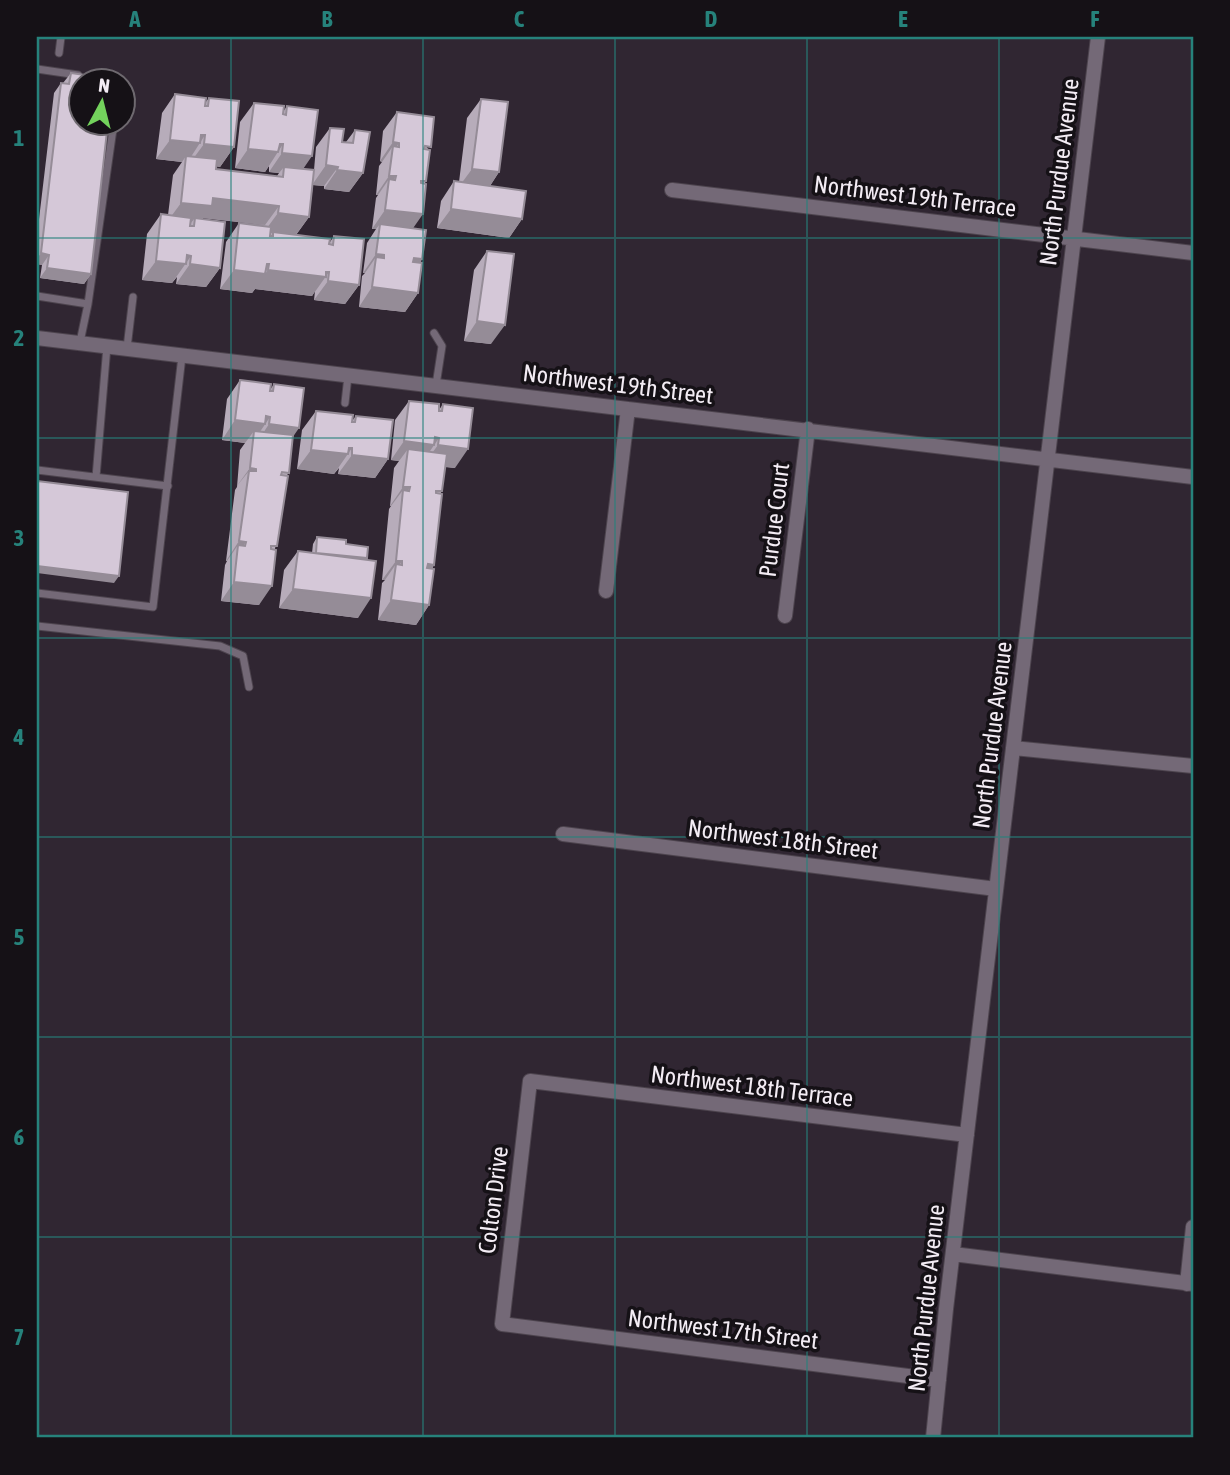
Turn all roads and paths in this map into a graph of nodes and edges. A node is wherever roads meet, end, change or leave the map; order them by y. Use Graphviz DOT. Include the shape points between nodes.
graph roads {
  1 [pos="61,37"];
  2 [pos="1098,37"];
  3 [pos="59,53"];
  4 [pos="37,69"];
  5 [pos="66,73"];
  6 [pos="112,136"];
  7 [pos="672,190"];
  8 [pos="1074,239"];
  9 [pos="1193,253"];
  10 [pos="37,296"];
  11 [pos="133,297"];
  12 [pos="88,304"];
  13 [pos="434,333"];
  14 [pos="37,338"];
  15 [pos="80,342"];
  16 [pos="107,346"];
  17 [pos="127,348"];
  18 [pos="182,354"];
  19 [pos="348,375"];
  20 [pos="436,385"];
  21 [pos="345,403"];
  22 [pos="628,409"];
  23 [pos="807,429"];
  24 [pos="1048,460"];
  25 [pos="37,470"];
  26 [pos="96,477"];
  27 [pos="1193,477"];
  28 [pos="168,486"];
  29 [pos="606,591"];
  30 [pos="37,593"];
  31 [pos="785,616"];
  32 [pos="37,626"];
  33 [pos="249,687"];
  34 [pos="1013,748"];
  35 [pos="1193,766"];
  36 [pos="563,834"];
  37 [pos="996,889"];
  38 [pos="530,1081"];
  39 [pos="967,1135"];
  40 [pos="1193,1227"];
  41 [pos="953,1254"];
  42 [pos="1190,1284"];
  43 [pos="502,1324"];
  44 [pos="939,1380"];
  45 [pos="933,1438"];
  1 -- 3 [label="lane"];
  2 -- 8 [label="street, North Purdue Avenue"];
  4 -- 5 [label="lane"];
  6 -- 12 [label="lane"];
  7 -- 8 [label="street, Northwest 19th Terrace"];
  8 -- 9 [label="street, Northwest 19th Terrace"];
  8 -- 24 [label="street, North Purdue Avenue"];
  10 -- 12 [label="lane"];
  11 -- 17 [label="lane"];
  12 -- 15 [label="lane"];
  13 -- 20 [label="lane" via="442,346"];
  14 -- 15 [label="street, Northwest 19th Street"];
  15 -- 16 [label="street, Northwest 19th Street"];
  16 -- 17 [label="street, Northwest 19th Street"];
  16 -- 26 [label="lane"];
  17 -- 18 [label="street, Northwest 19th Street"];
  18 -- 19 [label="street, Northwest 19th Street"];
  18 -- 28 [label="lane"];
  19 -- 20 [label="street, Northwest 19th Street"];
  19 -- 21 [label="lane"];
  20 -- 22 [label="street, Northwest 19th Street"];
  22 -- 23 [label="street, Northwest 19th Street"];
  22 -- 29 [label="street"];
  23 -- 24 [label="street, Northwest 19th Street"];
  23 -- 31 [label="street, Purdue Court"];
  24 -- 27 [label="street, Northwest 19th Street"];
  24 -- 34 [label="street, North Purdue Avenue"];
  25 -- 26 [label="lane"];
  26 -- 28 [label="lane"];
  28 -- 30 [label="lane" via="153,607"];
  32 -- 33 [label="lane" via="220,646 243,656"];
  34 -- 35 [label="street"];
  34 -- 37 [label="street, North Purdue Avenue"];
  36 -- 37 [label="street, Northwest 18th Street"];
  37 -- 39 [label="street, North Purdue Avenue"];
  38 -- 39 [label="street, Northwest 18th Terrace"];
  38 -- 43 [label="street, Colton Drive"];
  39 -- 41 [label="street, North Purdue Avenue"];
  40 -- 42 [label="street"];
  41 -- 42 [label="street"];
  41 -- 44 [label="street, North Purdue Avenue"];
  43 -- 44 [label="street, Northwest 17th Street"];
  44 -- 45 [label="street, North Purdue Avenue"];
}
